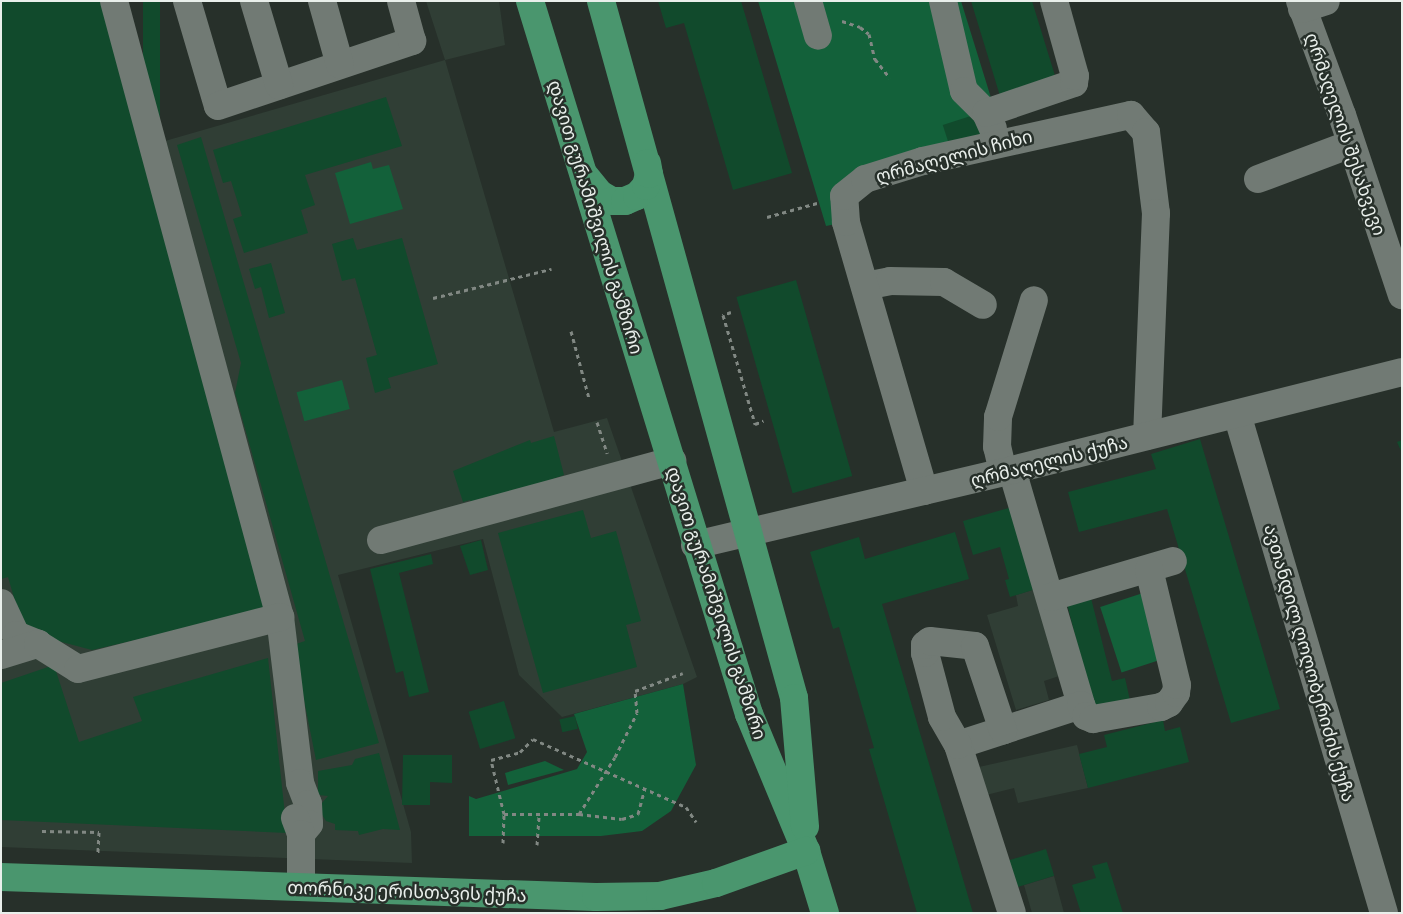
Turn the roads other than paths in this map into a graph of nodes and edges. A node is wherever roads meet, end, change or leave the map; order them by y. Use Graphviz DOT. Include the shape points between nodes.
graph roads {
  1 [pos="114,1"];
  2 [pos="187,1"];
  3 [pos="254,1"];
  4 [pos="322,1"];
  5 [pos="401,1"];
  6 [pos="530,1"];
  7 [pos="601,1"];
  8 [pos="943,1"];
  9 [pos="1054,1"];
  10 [pos="1309,4"];
  11 [pos="340,65"];
  12 [pos="279,85"];
  13 [pos="986,113"];
  14 [pos="999,142"];
  15 [pos="1351,144"];
  16 [pos="647,161"];
  17 [pos="584,174"];
  18 [pos="1258,179"];
  19 [pos="866,286"];
  20 [pos="1402,295"];
  21 [pos="1034,300"];
  22 [pos="983,305"];
  23 [pos="1402,372"];
  24 [pos="1237,414"];
  25 [pos="1146,436"];
  26 [pos="672,461"];
  27 [pos="1008,471"];
  28 [pos="924,492"];
  29 [pos="748,535"];
  30 [pos="380,540"];
  31 [pos="695,546"];
  32 [pos="1051,598"];
  33 [pos="1,603"];
  34 [pos="280,617"];
  35 [pos="38,644"];
  36 [pos="1,655"];
  37 [pos="1081,705"];
  38 [pos="1004,730"];
  39 [pos="958,745"];
  40 [pos="806,851"];
  41 [pos="1,877"];
  42 [pos="301,887"];
  43 [pos="825,913"];
  44 [pos="1012,913"];
  45 [pos="1384,913"];
  1 -- 34 [label="street"];
  2 -- 12 [label="street" via="218,106"];
  3 -- 12 [label="street"];
  4 -- 11 [label="street"];
  5 -- 11 [label="street" via="412,40"];
  6 -- 17 [label="main road, დავით გურამიშვილის გამზირი"];
  7 -- 16 [label="main road, დავით გურამიშვილის გამზირი"];
  8 -- 13 [label="street" via="964,91"];
  9 -- 13 [label="street" via="1075,76 1074,84"];
  10 -- 15 [label="street, ღრმაღელის შესახვევი"];
  11 -- 12 [label="street"];
  13 -- 14 [label="street"];
  14 -- 19 [label="street, ღრმაღელის ჩიხი" via="865,179 844,196 846,222"];
  14 -- 25 [label="street, ღრმაღელის ჩიხი" via="1131,115 1146,132 1156,213"];
  15 -- 18 [label="street"];
  15 -- 20 [label="street, ღრმაღელის შესახვევი"];
  16 -- 17 [label="main road" via="649,174 646,186 637,196 625,201 612,201 600,194"];
  16 -- 29 [label="main road, დავით გურამიშვილის გამზირი"];
  17 -- 26 [label="main road, დავით გურამიშვილის გამზირი"];
  19 -- 22 [label="street" via="890,281 944,282"];
  19 -- 28 [label="street, ღრმაღელის ჩიხი"];
  21 -- 27 [label="street" via="998,418 997,447"];
  23 -- 24 [label="street, ღრმაღელის ქუჩა"];
  24 -- 25 [label="street, ღრმაღელის ქუჩა"];
  24 -- 45 [label="street, ავთანდილ ღოღობერიძის ქუჩა"];
  25 -- 27 [label="street, ღრმაღელის ქუჩა"];
  26 -- 30 [label="street"];
  26 -- 31 [label="main road, დავით გურამიშვილის გამზირი"];
  27 -- 28 [label="street, ღრმაღელის ქუჩა"];
  27 -- 32 [label="street"];
  28 -- 29 [label="street, ღრმაღელის ქუჩა"];
  29 -- 31 [label="street, ღრმაღელის ქუჩა"];
  29 -- 40 [label="main road, დავით გურამიშვილის გამზირი" via="794,698"];
  31 -- 40 [label="main road, დავით გურამიშვილის გამზირი" via="749,714"];
  32 -- 37 [label="street"];
  32 -- 37 [label="street" via="1161,565 1178,685 1176,693 1169,703 1161,707 1094,719 1086,716"];
  33 -- 35 [label="street" via="16,634"];
  34 -- 35 [label="street" via="78,669"];
  34 -- 42 [label="street" via="300,783 308,804 309,824 301,834"];
  35 -- 36 [label="street"];
  37 -- 38 [label="street"];
  38 -- 39 [label="street"];
  38 -- 39 [label="street" via="975,646 930,641 925,645 925,653 942,717"];
  39 -- 44 [label="street"];
  40 -- 42 [label="main road, თორნიკე ერისთავის ქუჩა" via="716,883 660,896"];
  40 -- 43 [label="main road"];
  41 -- 42 [label="main road, თორნიკე ერისთავის ქუჩა"];
}
